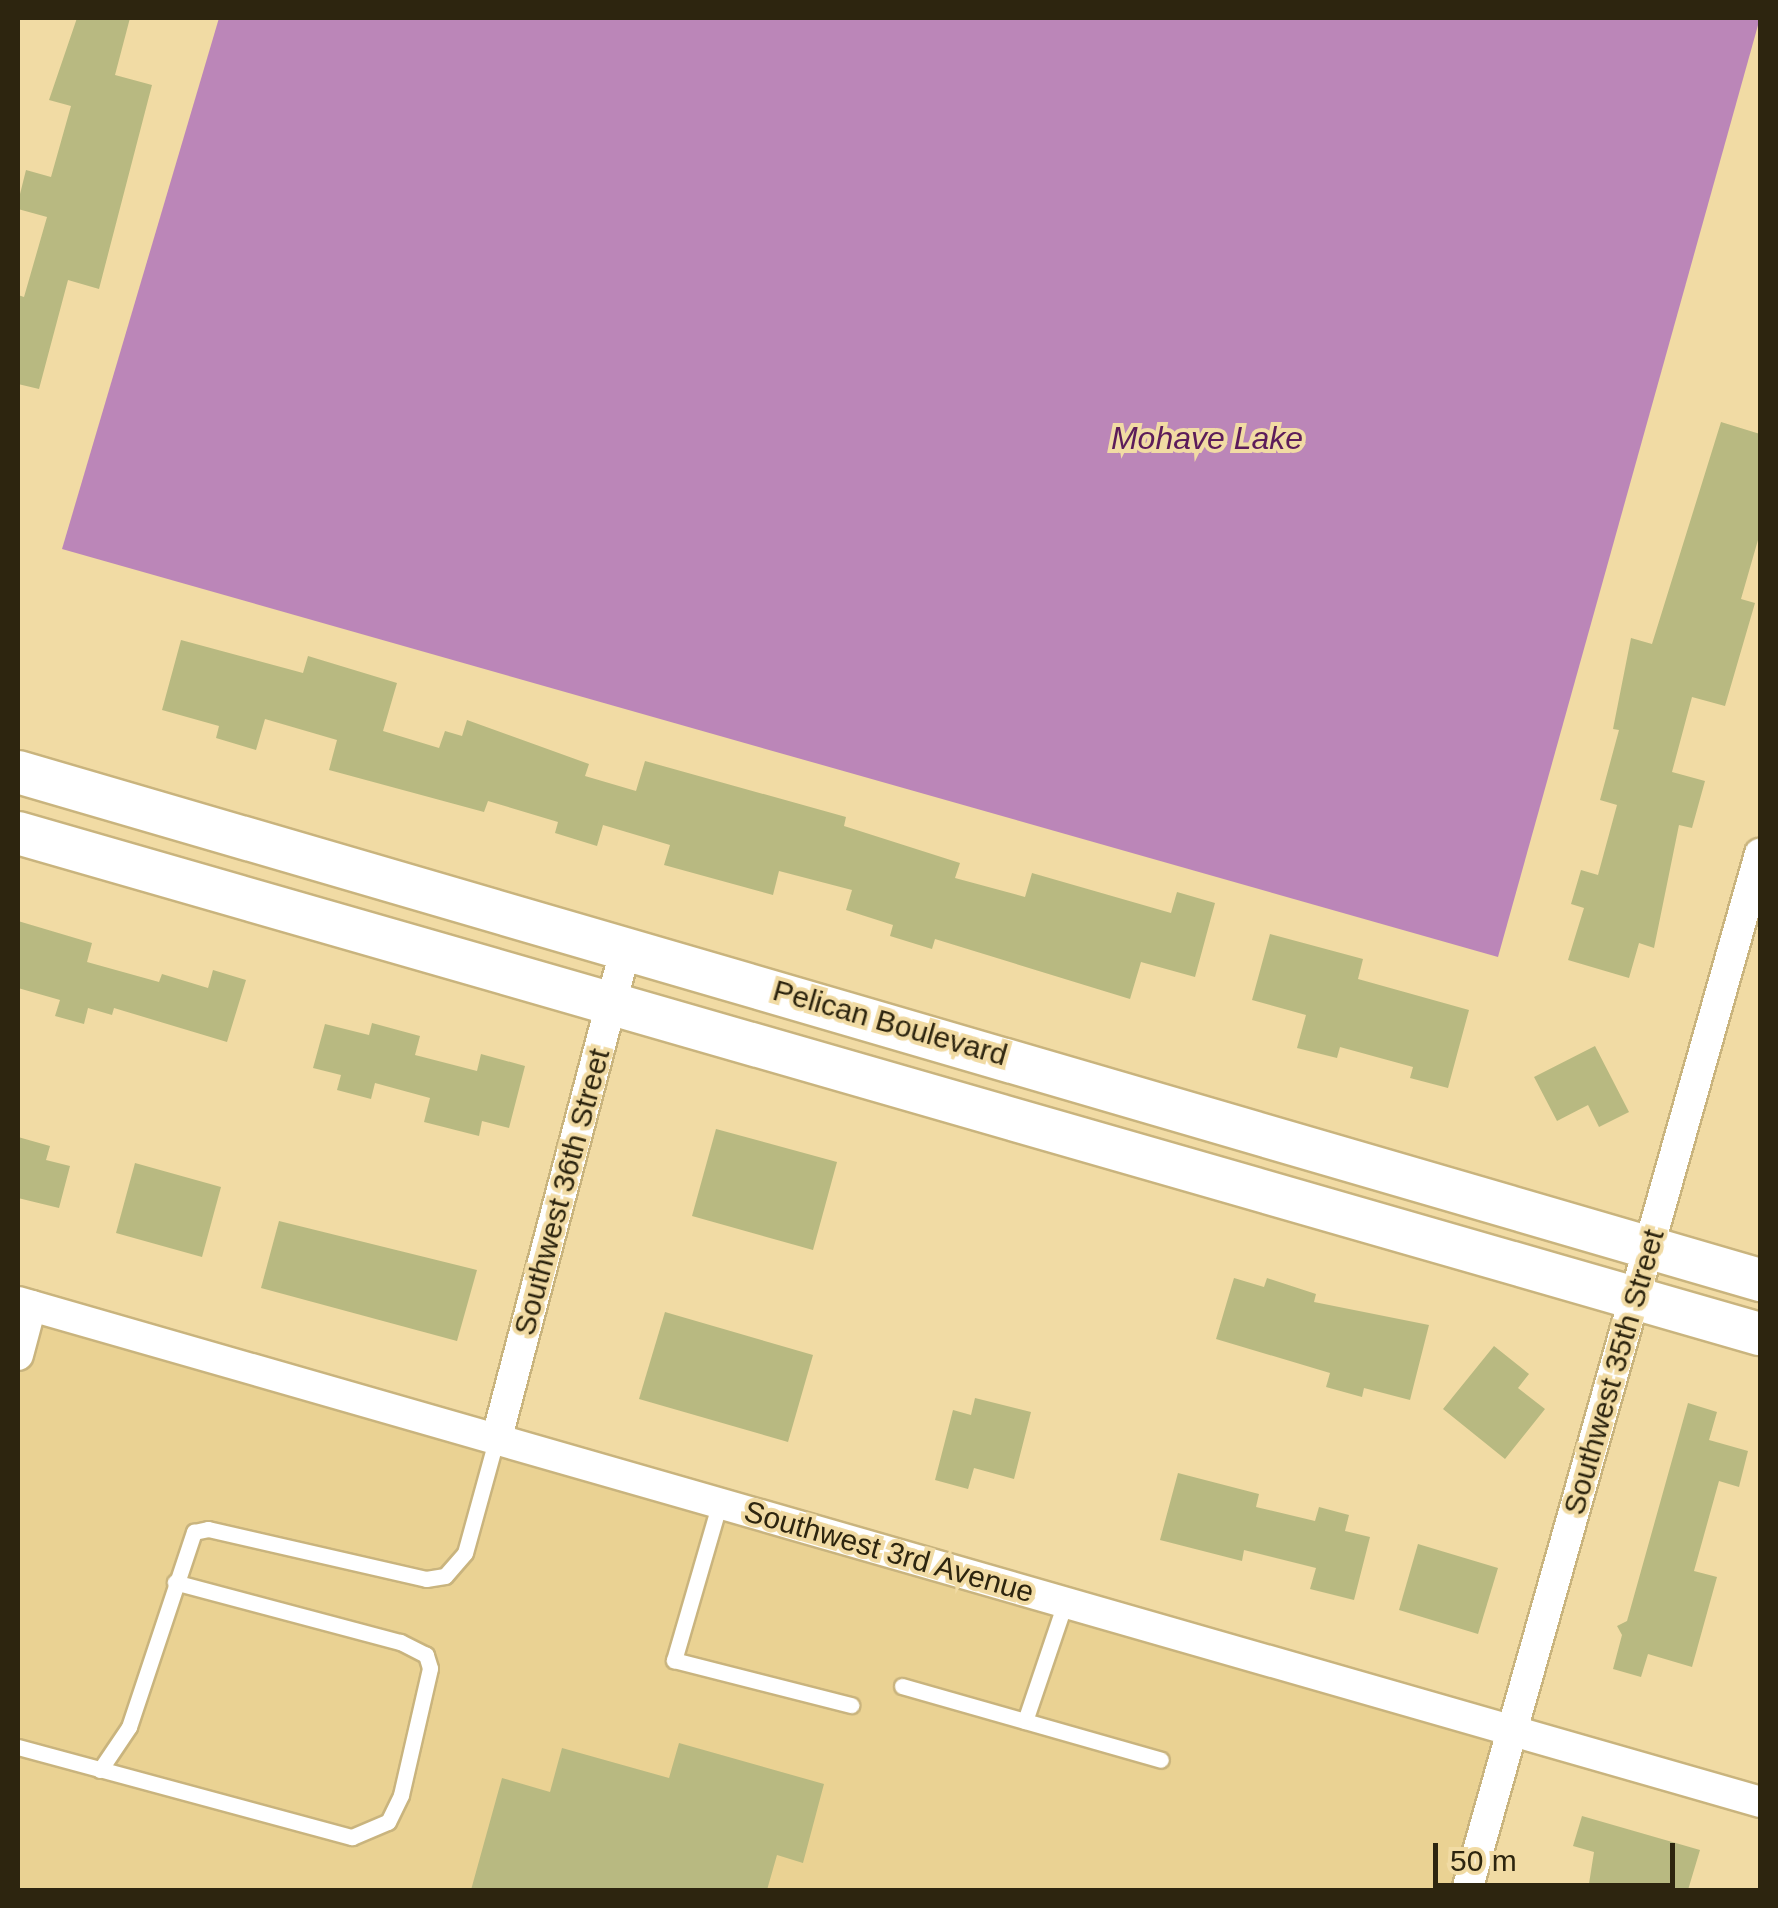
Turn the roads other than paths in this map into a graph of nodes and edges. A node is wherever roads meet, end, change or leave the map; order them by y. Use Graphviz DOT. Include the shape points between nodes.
graph roads {
  1 [pos="18,772"];
  2 [pos="18,833"];
  3 [pos="1760,854"];
  4 [pos="626,947"];
  5 [pos="612,1004"];
  6 [pos="1648,1248"];
  7 [pos="1760,1280"];
  8 [pos="1636,1300"];
  9 [pos="24,1304"];
  10 [pos="1760,1334"];
  11 [pos="18,1354"];
  12 [pos="498,1436"];
  13 [pos="720,1502"];
  14 [pos="175,1582"];
  15 [pos="1065,1603"];
  16 [pos="902,1686"];
  17 [pos="851,1705"];
  18 [pos="1025,1722"];
  19 [pos="1514,1728"];
  20 [pos="18,1747"];
  21 [pos="1161,1760"];
  22 [pos="100,1770"];
  23 [pos="1760,1802"];
  24 [pos="1466,1890"];
  1 -- 4 [label="street, Pelican Boulevard"];
  2 -- 5 [label="street, Pelican Boulevard"];
  3 -- 6 [label="street, Southwest 35th Street"];
  4 -- 5 [label="street, Southwest 36th Street"];
  4 -- 6 [label="street, Pelican Boulevard"];
  5 -- 8 [label="street, Pelican Boulevard"];
  5 -- 12 [label="street, Southwest 36th Street"];
  6 -- 7 [label="street, Pelican Boulevard"];
  6 -- 8 [label="street, Southwest 35th Street"];
  8 -- 10 [label="street, Pelican Boulevard"];
  8 -- 19 [label="street, Southwest 35th Street"];
  9 -- 11 [label="street"];
  9 -- 12 [label="street, Southwest 3rd Avenue"];
  12 -- 13 [label="street, Southwest 3rd Avenue"];
  12 -- 14 [label="lane" via="465,1553 445,1576 426,1579 208,1529 194,1532 184,1546"];
  13 -- 15 [label="street, Southwest 3rd Avenue"];
  13 -- 17 [label="lane" via="674,1660"];
  14 -- 22 [label="lane" via="129,1727"];
  14 -- 22 [label="lane" via="426,1654 430,1668 401,1795 388,1822 352,1837"];
  15 -- 18 [label="lane"];
  15 -- 19 [label="street, Southwest 3rd Avenue"];
  16 -- 18 [label="lane"];
  18 -- 21 [label="lane"];
  19 -- 23 [label="street, Southwest 3rd Avenue"];
  19 -- 24 [label="street, Southwest 35th Street"];
  20 -- 22 [label="lane"];
}
